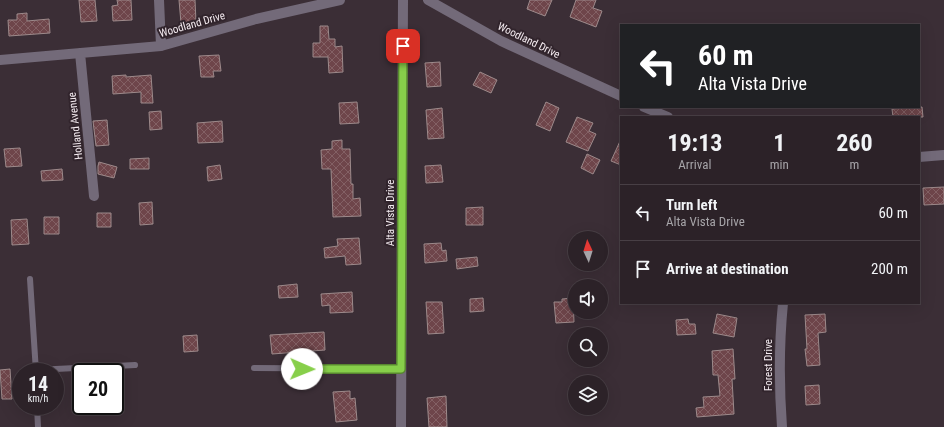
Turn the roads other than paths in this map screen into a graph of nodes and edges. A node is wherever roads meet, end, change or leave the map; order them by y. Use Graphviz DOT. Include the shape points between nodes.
graph roads {
  1 [pos="159,0"];
  2 [pos="340,0"];
  3 [pos="403,0"];
  4 [pos="428,0"];
  5 [pos="161,46"];
  6 [pos="80,53"];
  7 [pos="0,60"];
  8 [pos="620,96"];
  9 [pos="646,108"];
  10 [pos="666,116"];
  11 [pos="944,155"];
  12 [pos="920,157"];
  13 [pos="94,196"];
  14 [pos="30,279"];
  15 [pos="783,304"];
  16 [pos="35,363"];
  17 [pos="135,365"];
  18 [pos="254,368"];
  19 [pos="64,369"];
  20 [pos="401,369"];
  21 [pos="37,415"];
  22 [pos="38,427"];
  23 [pos="401,427"];
  24 [pos="782,427"];
  1 -- 5 [label="street"];
  2 -- 5 [label="street, Woodland Drive" via="256,19"];
  3 -- 20 [label="street, Alta Vista Drive"];
  4 -- 8 [label="street, Woodland Drive" via="501,41"];
  5 -- 6 [label="street, Woodland Drive"];
  6 -- 7 [label="street, Woodland Drive"];
  6 -- 13 [label="street, Holland Avenue"];
  9 -- 10 [label="street"];
  11 -- 12 [label="street"];
  14 -- 16 [label="lane"];
  15 -- 24 [label="street, Forest Drive" via="780,331"];
  17 -- 19 [label="lane"];
  18 -- 20 [label="lane"];
  20 -- 23 [label="street, Alta Vista Drive"];
  21 -- 22 [label="lane"];
}
